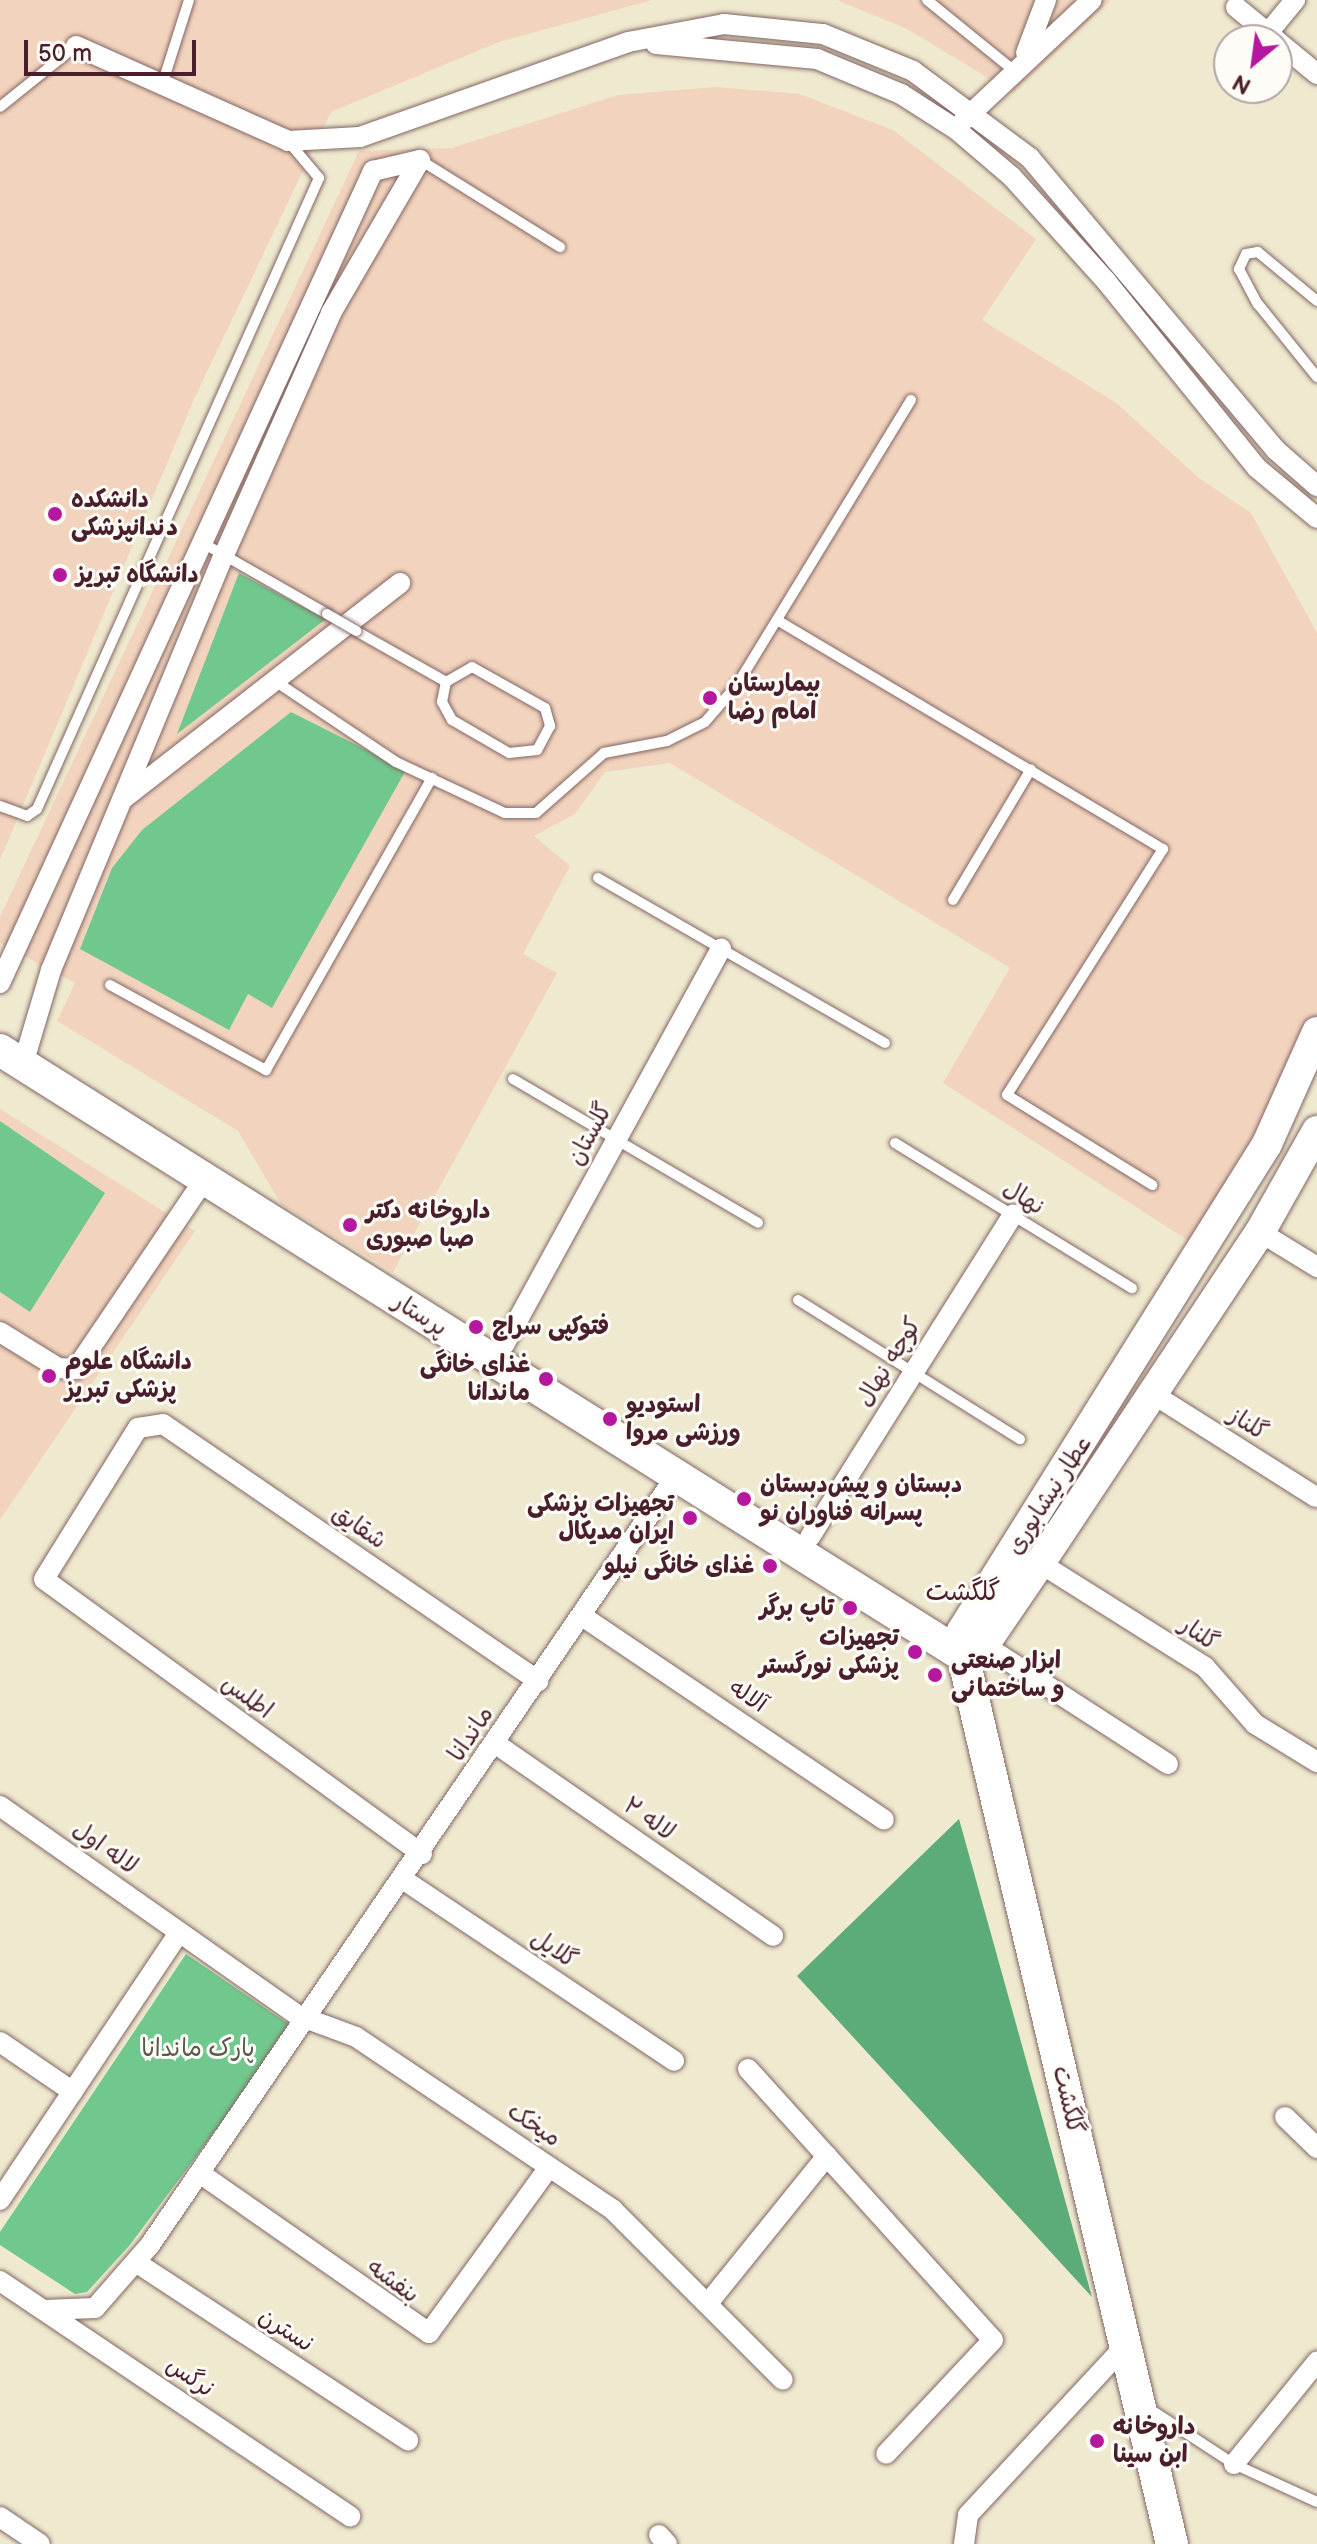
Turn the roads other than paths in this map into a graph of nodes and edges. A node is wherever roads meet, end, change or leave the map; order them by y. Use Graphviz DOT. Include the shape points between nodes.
graph roads {
  1 [pos="189,0"];
  2 [pos="927,0"];
  3 [pos="1046,0"];
  4 [pos="1092,0"];
  5 [pos="1295,0"];
  6 [pos="1236,7"];
  7 [pos="1257,24"];
  8 [pos="1282,24"];
  9 [pos="628,42"];
  10 [pos="76,46"];
  11 [pos="1293,54"];
  12 [pos="1018,62"];
  13 [pos="1317,74"];
  14 [pos="162,85"];
  15 [pos="0,107"];
  16 [pos="973,109"];
  17 [pos="957,130"];
  18 [pos="288,141"];
  19 [pos="420,160"];
  20 [pos="560,247"];
  21 [pos="1317,301"];
  22 [pos="1317,377"];
  23 [pos="911,400"];
  24 [pos="1276,450"];
  25 [pos="1257,468"];
  26 [pos="1317,486"];
  27 [pos="1317,518"];
  28 [pos="201,542"];
  29 [pos="224,555"];
  30 [pos="400,583"];
  31 [pos="777,620"];
  32 [pos="446,682"];
  33 [pos="278,683"];
  34 [pos="1031,769"];
  35 [pos="432,778"];
  36 [pos="95,788"];
  37 [pos="121,799"];
  38 [pos="0,806"];
  39 [pos="598,878"];
  40 [pos="953,900"];
  41 [pos="721,949"];
  42 [pos="0,983"];
  43 [pos="110,985"];
  44 [pos="0,1031"];
  45 [pos="1317,1032"];
  46 [pos="885,1043"];
  47 [pos="17,1054"];
  48 [pos="513,1079"];
  49 [pos="1317,1131"];
  50 [pos="616,1140"];
  51 [pos="895,1143"];
  52 [pos="204,1180"];
  53 [pos="1152,1185"];
  54 [pos="1013,1215"];
  55 [pos="758,1223"];
  56 [pos="1260,1232"];
  57 [pos="1317,1267"];
  58 [pos="1132,1288"];
  59 [pos="798,1300"];
  60 [pos="0,1332"];
  61 [pos="504,1345"];
  62 [pos="913,1373"];
  63 [pos="1153,1394"];
  64 [pos="149,1421"];
  65 [pos="1020,1439"];
  66 [pos="676,1476"];
  67 [pos="1316,1497"];
  68 [pos="810,1537"];
  69 [pos="1040,1563"];
  70 [pos="582,1616"];
  71 [pos="970,1644"];
  72 [pos="539,1681"];
  73 [pos="496,1744"];
  74 [pos="1317,1762"];
  75 [pos="1168,1764"];
  76 [pos="0,1806"];
  77 [pos="884,1820"];
  78 [pos="422,1854"];
  79 [pos="404,1880"];
  80 [pos="179,1933"];
  81 [pos="773,1936"];
  82 [pos="309,2021"];
  83 [pos="0,2042"];
  84 [pos="674,2061"];
  85 [pos="748,2069"];
  86 [pos="73,2092"];
  87 [pos="1285,2117"];
  88 [pos="1317,2148"];
  89 [pos="827,2156"];
  90 [pos="549,2167"];
  91 [pos="201,2174"];
  92 [pos="7,2176"];
  93 [pos="0,2200"];
  94 [pos="137,2263"];
  95 [pos="0,2281"];
  96 [pos="709,2302"];
  97 [pos="44,2310"];
  98 [pos="1126,2345"];
  99 [pos="1317,2362"];
  100 [pos="783,2380"];
  101 [pos="1143,2404"];
  102 [pos="408,2440"];
  103 [pos="886,2454"];
  104 [pos="1234,2464"];
  105 [pos="1317,2502"];
  106 [pos="350,2516"];
  107 [pos="0,2517"];
  108 [pos="40,2544"];
  109 [pos="964,2544"];
  110 [pos="1172,2544"];
  1 -- 14 [label="lane"];
  2 -- 12 [label="lane"];
  3 -- 12 [label="street"];
  4 -- 12 [label="street"];
  5 -- 8 [label="street"];
  6 -- 7 [label="street"];
  9 -- 16 [label="street" via="724,24 823,34 913,71"];
  9 -- 17 [label="street" via="817,59 901,94"];
  9 -- 18 [label="street" via="360,137"];
  10 -- 14 [label="street"];
  10 -- 15 [label="lane"];
  11 -- 13 [label="street"];
  12 -- 16 [label="street"];
  14 -- 18 [label="street"];
  16 -- 17 [label="street"];
  16 -- 24 [label="street" via="1030,158 1126,264"];
  17 -- 25 [label="street" via="1012,177 1106,281"];
  18 -- 38 [label="lane" via="319,178 37,809 27,816"];
  19 -- 20 [label="lane"];
  19 -- 28 [label="street" via="373,171"];
  19 -- 29 [label="street" via="331,313"];
  21 -- 22 [label="lane" via="1258,252 1246,254 1239,269 1258,304"];
  23 -- 31 [label="lane"];
  24 -- 25 [label="street"];
  24 -- 26 [label="street"];
  25 -- 27 [label="street"];
  28 -- 29 [label="lane"];
  28 -- 36 [label="street"];
  29 -- 32 [label="lane, bridge"];
  29 -- 37 [label="street"];
  30 -- 33 [label="street"];
  31 -- 34 [label="lane"];
  31 -- 35 [label="lane" via="705,722 667,741 604,753 536,813 505,813"];
  32 -- 32 [label="lane" via="442,702 452,720 509,753 528,754 544,743 550,726 539,701 482,668 462,669"];
  33 -- 35 [label="lane"];
  33 -- 37 [label="street"];
  34 -- 40 [label="lane"];
  34 -- 53 [label="lane" via="1163,849 1007,1095"];
  35 -- 43 [label="lane" via="266,1070"];
  36 -- 37 [label="street"];
  36 -- 42 [label="street"];
  37 -- 47 [label="street"];
  39 -- 41 [label="lane"];
  41 -- 46 [label="lane"];
  41 -- 50 [label="street, گلستان"];
  44 -- 47 [label="main road, پرستار"];
  45 -- 71 [label="main road, عطار نیشابوری" via="1267,1144"];
  47 -- 52 [label="main road, پرستار"];
  47 -- 61 [label="main road, پرستار"];
  48 -- 50 [label="lane"];
  49 -- 56 [label="main road, عطار نیشابوری"];
  50 -- 55 [label="lane"];
  50 -- 61 [label="street, گلستان"];
  51 -- 54 [label="lane, نهال"];
  52 -- 60 [label="street" via="76,1369 58,1368"];
  52 -- 66 [label="main road, پرستار"];
  54 -- 58 [label="lane, نهال"];
  54 -- 62 [label="street, کوچه نهال"];
  56 -- 57 [label="street"];
  56 -- 63 [label="main road, عطار نیشابوری"];
  59 -- 62 [label="lane"];
  61 -- 68 [label="main road, پرستار"];
  62 -- 65 [label="lane"];
  62 -- 68 [label="street, کوچه نهال"];
  63 -- 67 [label="street, گلناز"];
  63 -- 69 [label="main road, عطار نیشابوری"];
  64 -- 72 [label="street, شقایق" via="163,1424"];
  64 -- 78 [label="street, اطلس" via="55,1552 44,1579"];
  66 -- 70 [label="street, ماندانا"];
  66 -- 71 [label="main road, پرستار"];
  68 -- 71 [label="main road, پرستار"];
  69 -- 71 [label="main road, عطار نیشابوری"];
  69 -- 74 [label="street, گلنار" via="1205,1667 1255,1724"];
  70 -- 72 [label="street, ماندانا"];
  70 -- 77 [label="street, آلاله"];
  71 -- 75 [label="street"];
  71 -- 98 [label="main road, گلگشت"];
  72 -- 73 [label="street, ماندانا"];
  73 -- 78 [label="street, ماندانا"];
  73 -- 81 [label="street, لاله ۲"];
  76 -- 80 [label="street, لاله اول"];
  78 -- 79 [label="street, ماندانا"];
  79 -- 82 [label="street, ماندانا"];
  79 -- 84 [label="street, گلایل"];
  80 -- 82 [label="street"];
  80 -- 86 [label="street"];
  82 -- 90 [label="street, میخک" via="356,2037"];
  82 -- 91 [label="street, ماندانا"];
  83 -- 86 [label="street"];
  85 -- 89 [label="street"];
  86 -- 92 [label="street"];
  87 -- 88 [label="street"];
  89 -- 96 [label="street"];
  89 -- 103 [label="street" via="993,2340"];
  90 -- 91 [label="street, بنفشه" via="429,2333"];
  90 -- 96 [label="street, میخک" via="613,2210"];
  91 -- 94 [label="street, ماندانا"];
  92 -- 93 [label="street"];
  94 -- 97 [label="street, ماندانا" via="95,2308"];
  94 -- 102 [label="street, نسترن"];
  95 -- 97 [label="street, نرگس"];
  96 -- 100 [label="street, میخک"];
  97 -- 106 [label="street, نرگس"];
  98 -- 101 [label="main road, گلگشت"];
  98 -- 109 [label="street" via="968,2515"];
  99 -- 104 [label="street"];
  101 -- 104 [label="lane"];
  101 -- 110 [label="main road, گلگشت"];
  104 -- 105 [label="lane"];
  107 -- 108 [label="street"];
}
